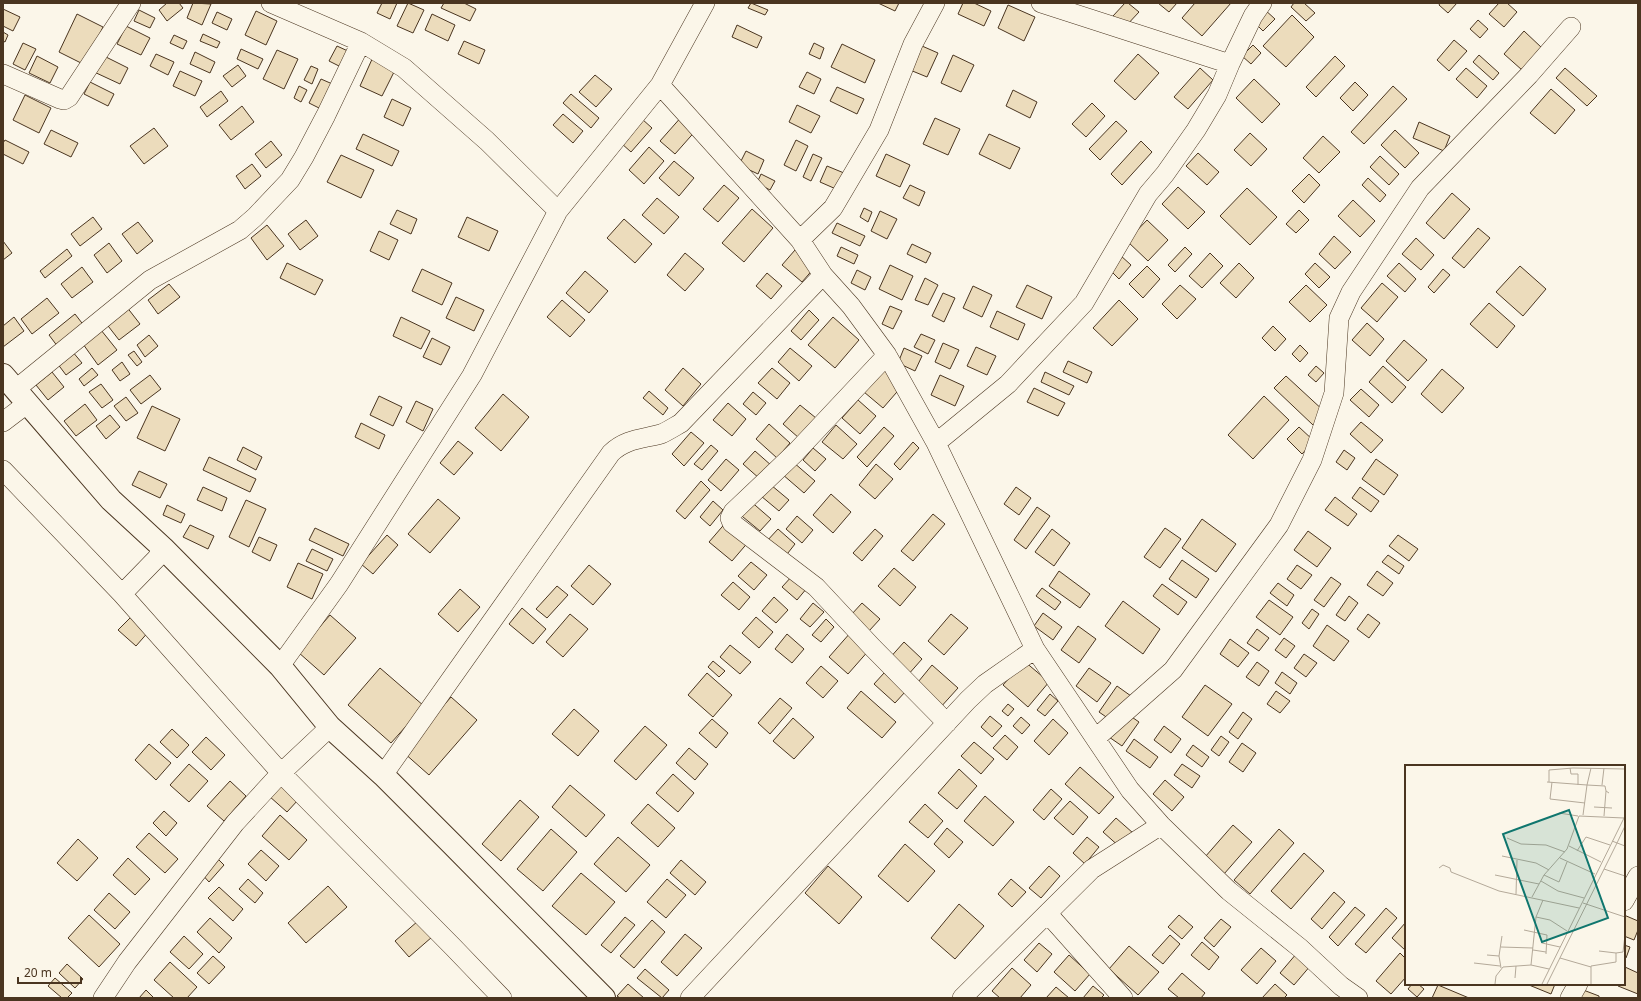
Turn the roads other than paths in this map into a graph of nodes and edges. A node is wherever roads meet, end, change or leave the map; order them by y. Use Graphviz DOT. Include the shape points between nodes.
graph roads {
  1 [pos="131,3"];
  2 [pos="271,3"];
  3 [pos="705,3"];
  4 [pos="935,3"];
  5 [pos="1041,3"];
  6 [pos="1262,3"];
  7 [pos="1571,27"];
  8 [pos="361,42"];
  9 [pos="1230,64"];
  10 [pos="3,74"];
  11 [pos="660,85"];
  12 [pos="558,212"];
  13 [pos="800,240"];
  14 [pos="823,274"];
  15 [pos="887,354"];
  16 [pos="13,400"];
  17 [pos="936,444"];
  18 [pos="3,470"];
  19 [pos="160,553"];
  20 [pos="125,592"];
  21 [pos="1035,649"];
  22 [pos="280,666"];
  23 [pos="947,723"];
  24 [pos="330,727"];
  25 [pos="1096,738"];
  26 [pos="282,772"];
  27 [pos="382,775"];
  28 [pos="1161,825"];
  29 [pos="1638,876"];
  30 [pos="1625,899"];
  31 [pos="1048,914"];
  32 [pos="1577,985"];
  33 [pos="103,998"];
  34 [pos="502,998"];
  35 [pos="604,998"];
  36 [pos="690,998"];
  37 [pos="962,998"];
  38 [pos="1123,998"];
  39 [pos="1358,998"];
  40 [pos="1570,998"];
  1 -- 10 [label="street" via="70,97 60,99"];
  2 -- 8 [label="street"];
  3 -- 11 [label="street"];
  4 -- 13 [label="street" via="913,44 879,130 833,208"];
  5 -- 9 [label="street"];
  6 -- 9 [label="street"];
  7 -- 25 [label="street" via="1529,75 1420,188 1351,292 1339,318 1334,393 1312,460 1279,525 1173,670"];
  8 -- 12 [label="street" via="404,68 487,141"];
  8 -- 16 [label="street" via="304,157 290,180 255,217 240,230 150,280"];
  9 -- 17 [label="street" via="1217,95 1196,130 1148,194 1084,302 1008,384"];
  11 -- 12 [label="street"];
  11 -- 13 [label="street"];
  12 -- 22 [label="street" via="472,375 339,584"];
  13 -- 14 [label="street"];
  14 -- 15 [label="street"];
  14 -- 27 [label="street" via="681,423 661,433 619,445 607,456"];
  15 -- 17 [label="street"];
  15 -- 23 [label="street" via="795,453 733,512 730,518 732,523 816,587"];
  16 -- 19 [label="main road"];
  17 -- 21 [label="street"];
  18 -- 20 [label="street"];
  19 -- 20 [label="street"];
  19 -- 22 [label="main road"];
  20 -- 26 [label="street"];
  21 -- 23 [label="street" via="985,684"];
  21 -- 25 [label="street"];
  22 -- 24 [label="main road"];
  23 -- 36 [label="street"];
  24 -- 26 [label="street"];
  24 -- 27 [label="main road"];
  25 -- 28 [label="street" via="1130,790"];
  26 -- 33 [label="street" via="235,823 202,864 126,962"];
  26 -- 34 [label="street"];
  27 -- 35 [label="main road"];
  28 -- 31 [label="street" via="1092,870"];
  28 -- 39 [label="street" via="1229,891"];
  29 -- 30 [label="street"];
  31 -- 37 [label="street"];
  31 -- 38 [label="street"];
  32 -- 40 [label="street"];
}
